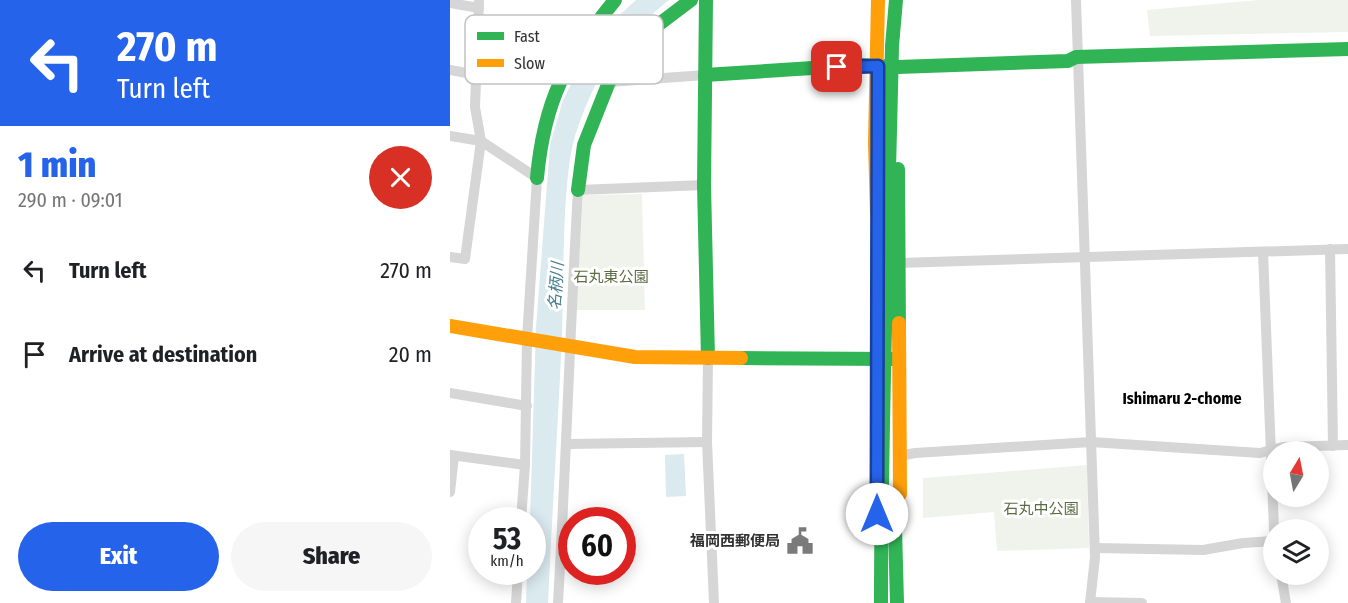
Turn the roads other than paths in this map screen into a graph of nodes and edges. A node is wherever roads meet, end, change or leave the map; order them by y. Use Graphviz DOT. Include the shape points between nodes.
graph roads {
  1 [pos="615,0"];
  2 [pos="691,0"];
  3 [pos="706,0"];
  4 [pos="878,0"];
  5 [pos="897,0"];
  6 [pos="1076,0"];
  7 [pos="450,3"];
  8 [pos="479,4"];
  9 [pos="602,15"];
  10 [pos="663,21"];
  11 [pos="1348,49"];
  12 [pos="1076,57"];
  13 [pos="878,66"];
  14 [pos="898,67"];
  15 [pos="450,70"];
  16 [pos="465,73"];
  17 [pos="705,75"];
  18 [pos="663,78"];
  19 [pos="476,84"];
  20 [pos="557,84"];
  21 [pos="608,84"];
  22 [pos="450,136"];
  23 [pos="481,141"];
  24 [pos="537,178"];
  25 [pos="704,185"];
  26 [pos="579,190"];
  27 [pos="877,246"];
  28 [pos="1330,249"];
  29 [pos="1348,249"];
  30 [pos="1263,252"];
  31 [pos="1086,255"];
  32 [pos="450,257"];
  33 [pos="899,263"];
  34 [pos="450,326"];
  35 [pos="527,339"];
  36 [pos="569,346"];
  37 [pos="708,358"];
  38 [pos="888,359"];
  39 [pos="450,393"];
  40 [pos="527,406"];
  41 [pos="1271,441"];
  42 [pos="707,442"];
  43 [pos="1091,442"];
  44 [pos="567,444"];
  45 [pos="1348,445"];
  46 [pos="1329,446"];
  47 [pos="1333,446"];
  48 [pos="1263,452"];
  49 [pos="452,456"];
  50 [pos="900,456"];
  51 [pos="525,465"];
  52 [pos="450,492"];
  53 [pos="522,507"];
  54 [pos="1263,542"];
  55 [pos="1095,548"];
  56 [pos="517,585"];
  57 [pos="1283,585"];
  58 [pos="1090,602"];
  59 [pos="516,603"];
  60 [pos="558,603"];
  61 [pos="714,603"];
  62 [pos="878,603"];
  63 [pos="888,603"];
  64 [pos="898,603"];
  65 [pos="1142,603"];
  66 [pos="1285,603"];
  1 -- 9 [label="main road"];
  2 -- 10 [label="main road"];
  3 -- 17 [label="main road"];
  4 -- 13 [label="main road"];
  4 -- 27 [label="main road, bridge"];
  5 -- 14 [label="main road"];
  5 -- 38 [label="main road, bridge" via="892,46"];
  6 -- 12 [label="street"];
  7 -- 8 [label="street"];
  11 -- 12 [label="main road"];
  12 -- 14 [label="main road" via="1068,61"];
  12 -- 31 [label="street"];
  13 -- 14 [label="main road"];
  13 -- 17 [label="main road"];
  13 -- 38 [label="main road"];
  14 -- 33 [label="main road"];
  15 -- 16 [label="street"];
  17 -- 18 [label="street"];
  17 -- 25 [label="main road"];
  19 -- 23 [label="street" via="475,107"];
  20 -- 24 [label="main road" via="539,144"];
  21 -- 26 [label="main road" via="584,145"];
  22 -- 23 [label="street"];
  23 -- 24 [label="street"];
  23 -- 32 [label="street" via="465,259"];
  24 -- 35 [label="street"];
  25 -- 26 [label="street"];
  25 -- 37 [label="main road"];
  26 -- 36 [label="street"];
  27 -- 62 [label="main road, bridge"];
  27 -- 63 [label="main road, bridge" via="899,311 900,494 888,546"];
  28 -- 29 [label="street"];
  28 -- 30 [label="street"];
  28 -- 47 [label="street"];
  30 -- 31 [label="street"];
  30 -- 41 [label="street"];
  31 -- 33 [label="street"];
  31 -- 43 [label="street"];
  33 -- 38 [label="main road"];
  34 -- 35 [label="main road"];
  35 -- 36 [label="main road"];
  35 -- 40 [label="street"];
  36 -- 37 [label="main road" via="635,357"];
  36 -- 44 [label="street"];
  37 -- 38 [label="main road"];
  37 -- 42 [label="street"];
  38 -- 50 [label="main road"];
  38 -- 62 [label="main road, bridge" via="881,444"];
  38 -- 64 [label="main road, bridge"];
  39 -- 40 [label="street"];
  40 -- 51 [label="street"];
  42 -- 44 [label="street"];
  42 -- 61 [label="street"];
  43 -- 48 [label="street"];
  43 -- 50 [label="street"];
  43 -- 55 [label="street"];
  44 -- 60 [label="street"];
  45 -- 47 [label="street"];
  46 -- 47 [label="street"];
  49 -- 51 [label="street"];
  49 -- 52 [label="street"];
  50 -- 64 [label="main road"];
  51 -- 53 [label="street"];
  54 -- 55 [label="street" via="1203,550"];
  55 -- 58 [label="street"];
  56 -- 59 [label="street"];
  57 -- 66 [label="street"];
  58 -- 65 [label="street"];
}
